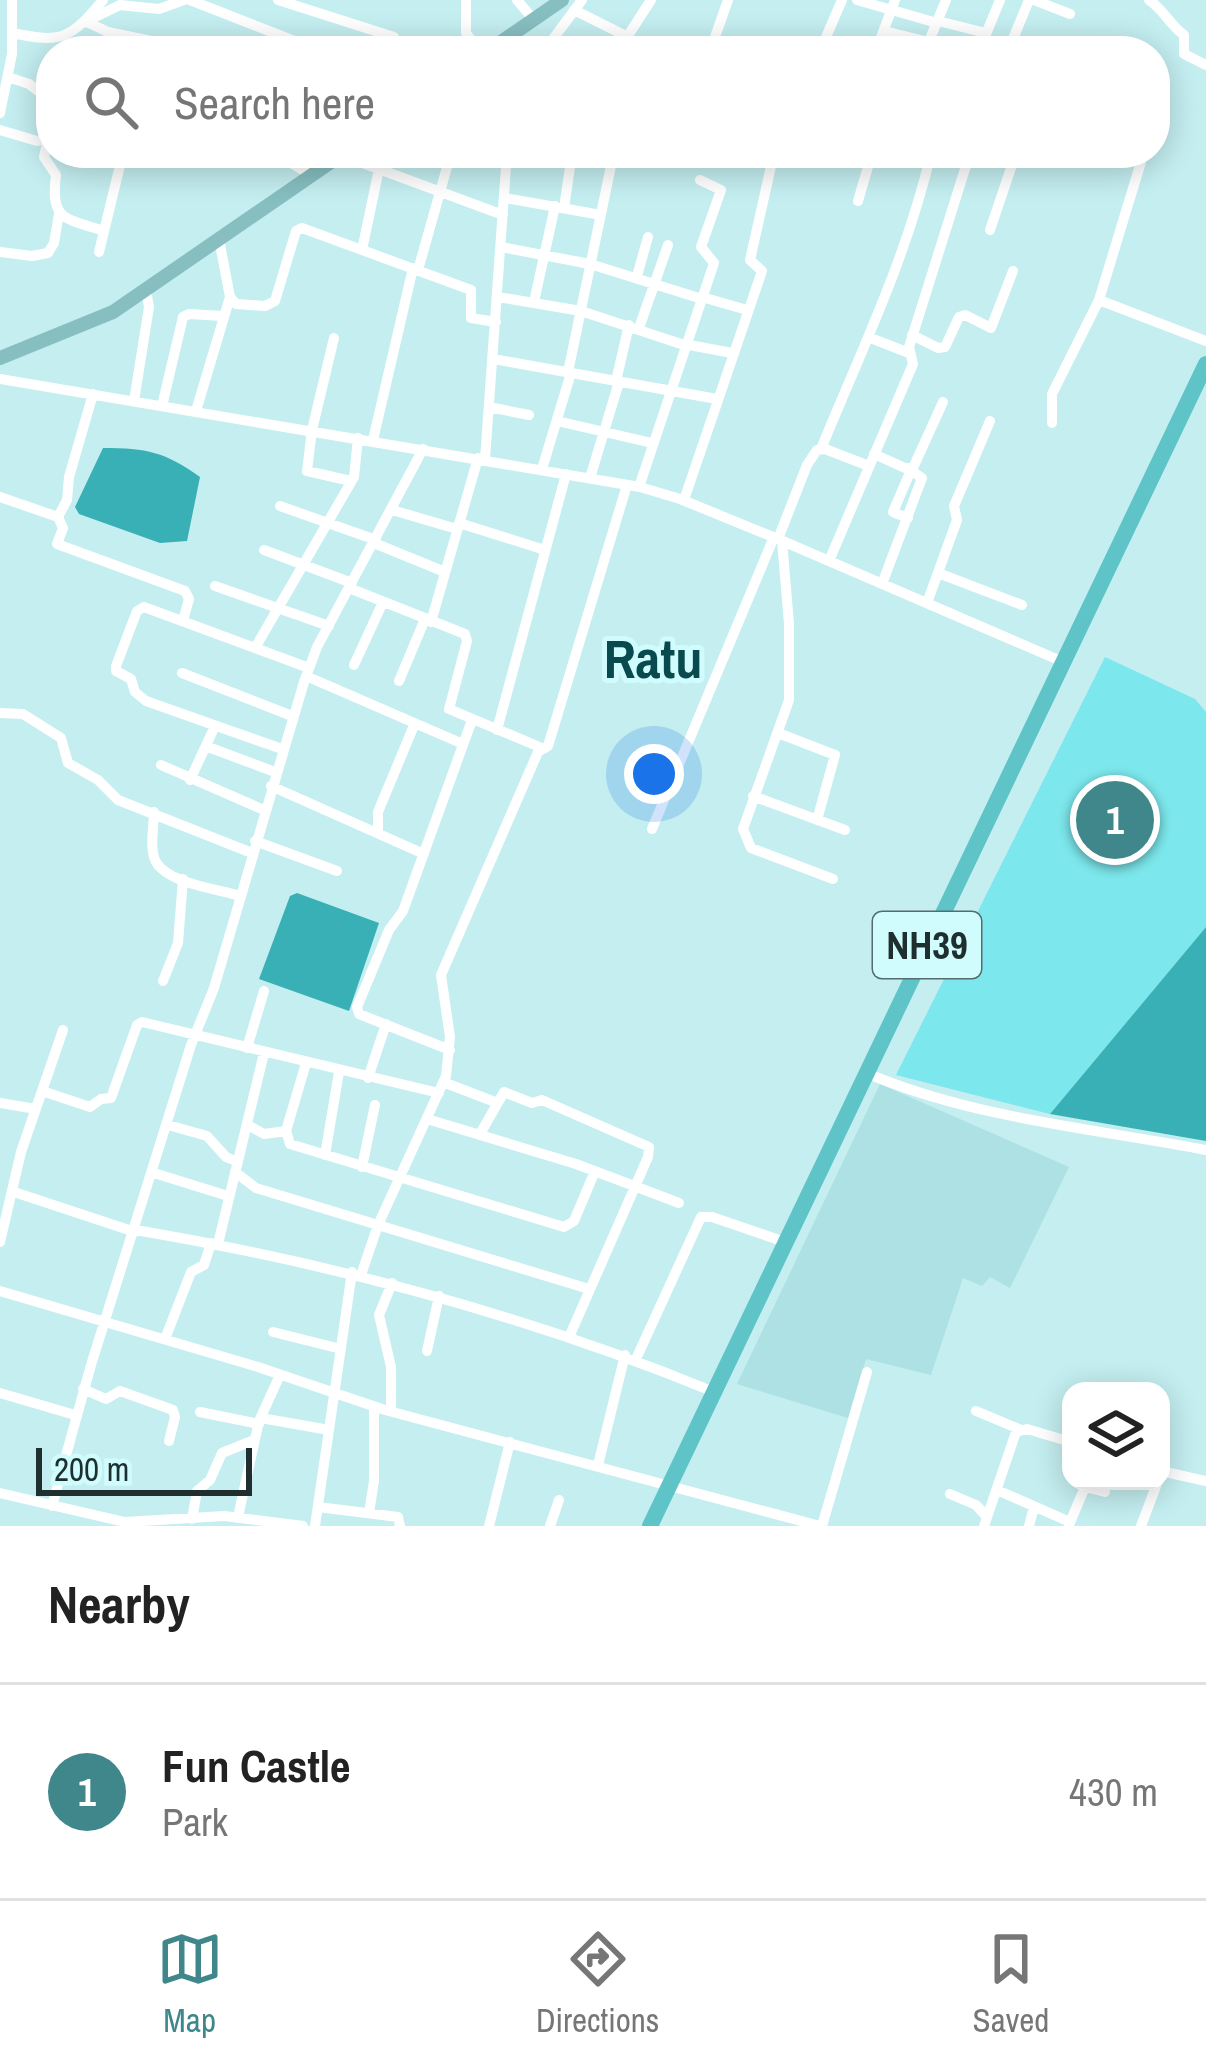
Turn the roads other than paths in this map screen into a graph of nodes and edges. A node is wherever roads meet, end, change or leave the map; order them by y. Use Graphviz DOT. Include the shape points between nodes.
graph roads {
  1 [pos="12,0"];
  2 [pos="103,0"];
  3 [pos="187,0"];
  4 [pos="278,0"];
  5 [pos="466,0"];
  6 [pos="517,0"];
  7 [pos="651,0"];
  8 [pos="728,0"];
  9 [pos="842,0"];
  10 [pos="857,0"];
  11 [pos="946,0"];
  12 [pos="1000,0"];
  13 [pos="1032,0"];
  14 [pos="1149,0"];
  15 [pos="573,3"];
  16 [pos="893,5"];
  17 [pos="1070,14"];
  18 [pos="533,20"];
  19 [pos="937,22"];
  20 [pos="86,23"];
  21 [pos="884,31"];
  22 [pos="108,32"];
  23 [pos="986,33"];
  24 [pos="13,34"];
  25 [pos="63,36"];
  26 [pos="109,36"];
  27 [pos="127,36"];
  28 [pos="270,36"];
  29 [pos="391,36"];
  30 [pos="469,36"];
  31 [pos="507,36"];
  32 [pos="553,36"];
  33 [pos="626,36"];
  34 [pos="715,36"];
  35 [pos="826,36"];
  36 [pos="882,36"];
  37 [pos="897,36"];
  38 [pos="931,36"];
  39 [pos="985,36"];
  40 [pos="1015,36"];
  41 [pos="36,37"];
  42 [pos="1206,65"];
  43 [pos="6,72"];
  44 [pos="36,89"];
  45 [pos="0,112"];
  46 [pos="0,130"];
  47 [pos="36,141"];
  48 [pos="50,168"];
  49 [pos="119,168"];
  50 [pos="299,168"];
  51 [pos="321,168"];
  52 [pos="374,168"];
  53 [pos="447,168"];
  54 [pos="508,168"];
  55 [pos="570,168"];
  56 [pos="611,168"];
  57 [pos="771,168"];
  58 [pos="867,168"];
  59 [pos="928,168"];
  60 [pos="965,168"];
  61 [pos="1011,168"];
  62 [pos="1140,168"];
  63 [pos="379,170"];
  64 [pos="311,175"];
  65 [pos="700,180"];
  66 [pos="441,192"];
  67 [pos="505,198"];
  68 [pos="857,201"];
  69 [pos="559,207"];
  70 [pos="59,214"];
  71 [pos="503,215"];
  72 [pos="601,215"];
  73 [pos="989,230"];
  74 [pos="104,231"];
  75 [pos="648,237"];
  76 [pos="219,239"];
  77 [pos="668,245"];
  78 [pos="501,248"];
  79 [pos="362,250"];
  80 [pos="0,252"];
  81 [pos="99,252"];
  82 [pos="545,253"];
  83 [pos="590,264"];
  84 [pos="415,269"];
  85 [pos="1013,272"];
  86 [pos="637,277"];
  87 [pos="656,283"];
  88 [pos="146,290"];
  89 [pos="230,297"];
  90 [pos="498,297"];
  91 [pos="702,298"];
  92 [pos="1099,300"];
  93 [pos="535,302"];
  94 [pos="747,310"];
  95 [pos="581,311"];
  96 [pos="224,316"];
  97 [pos="496,322"];
  98 [pos="634,327"];
  99 [pos="912,335"];
  100 [pos="334,338"];
  101 [pos="868,338"];
  102 [pos="1206,341"];
  103 [pos="684,345"];
  104 [pos="732,352"];
  105 [pos="909,353"];
  106 [pos="0,358"];
  107 [pos="493,359"];
  108 [pos="1206,364"];
  109 [pos="570,372"];
  110 [pos="0,379"];
  111 [pos="617,382"];
  112 [pos="1206,384"];
  113 [pos="668,392"];
  114 [pos="93,394"];
  115 [pos="717,399"];
  116 [pos="134,401"];
  117 [pos="943,402"];
  118 [pos="162,406"];
  119 [pos="489,407"];
  120 [pos="196,411"];
  121 [pos="529,415"];
  122 [pos="556,421"];
  123 [pos="990,421"];
  124 [pos="1052,422"];
  125 [pos="605,429"];
  126 [pos="312,430"];
  127 [pos="358,438"];
  128 [pos="373,440"];
  129 [pos="652,443"];
  130 [pos="423,448"];
  131 [pos="821,449"];
  132 [pos="481,459"];
  133 [pos="872,460"];
  134 [pos="542,470"];
  135 [pos="910,470"];
  136 [pos="566,474"];
  137 [pos="590,478"];
  138 [pos="351,481"];
  139 [pos="633,486"];
  140 [pos="0,497"];
  141 [pos="684,500"];
  142 [pos="280,506"];
  143 [pos="392,510"];
  144 [pos="58,517"];
  145 [pos="327,523"];
  146 [pos="458,526"];
  147 [pos="778,539"];
  148 [pos="375,542"];
  149 [pos="264,550"];
  150 [pos="545,550"];
  151 [pos="829,561"];
  152 [pos="304,565"];
  153 [pos="445,572"];
  154 [pos="938,573"];
  155 [pos="882,584"];
  156 [pos="350,585"];
  157 [pos="215,586"];
  158 [pos="383,602"];
  159 [pos="927,603"];
  160 [pos="1022,605"];
  161 [pos="280,606"];
  162 [pos="428,620"];
  163 [pos="182,621"];
  164 [pos="329,626"];
  165 [pos="255,648"];
  166 [pos="1061,661"];
  167 [pos="354,665"];
  168 [pos="308,672"];
  169 [pos="182,673"];
  170 [pos="399,680"];
  171 [pos="0,713"];
  172 [pos="292,716"];
  173 [pos="472,719"];
  174 [pos="415,723"];
  175 [pos="215,725"];
  176 [pos="497,730"];
  177 [pos="778,734"];
  178 [pos="463,744"];
  179 [pos="208,747"];
  180 [pos="542,748"];
  181 [pos="282,749"];
  182 [pos="161,765"];
  183 [pos="275,772"];
  184 [pos="190,780"];
  185 [pos="271,786"];
  186 [pos="753,796"];
  187 [pos="264,809"];
  188 [pos="154,812"];
  189 [pos="817,820"];
  190 [pos="652,829"];
  191 [pos="845,830"];
  192 [pos="377,833"];
  193 [pos="253,847"];
  194 [pos="424,854"];
  195 [pos="337,871"];
  196 [pos="183,879"];
  197 [pos="833,879"];
  198 [pos="240,896"];
  199 [pos="163,981"];
  200 [pos="265,991"];
  201 [pos="386,1024"];
  202 [pos="63,1030"];
  203 [pos="196,1034"];
  204 [pos="247,1048"];
  205 [pos="450,1050"];
  206 [pos="264,1053"];
  207 [pos="306,1064"];
  208 [pos="339,1072"];
  209 [pos="876,1077"];
  210 [pos="368,1078"];
  211 [pos="441,1088"];
  212 [pos="42,1091"];
  213 [pos="496,1102"];
  214 [pos="0,1103"];
  215 [pos="375,1105"];
  216 [pos="36,1108"];
  217 [pos="427,1120"];
  218 [pos="168,1125"];
  219 [pos="248,1125"];
  220 [pos="286,1131"];
  221 [pos="480,1134"];
  222 [pos="1206,1150"];
  223 [pos="325,1155"];
  224 [pos="236,1167"];
  225 [pos="362,1167"];
  226 [pos="596,1171"];
  227 [pos="154,1173"];
  228 [pos="398,1180"];
  229 [pos="635,1186"];
  230 [pos="14,1192"];
  231 [pos="229,1196"];
  232 [pos="680,1203"];
  233 [pos="378,1226"];
  234 [pos="135,1231"];
  235 [pos="0,1242"];
  236 [pos="785,1242"];
  237 [pos="215,1244"];
  238 [pos="357,1274"];
  239 [pos="392,1283"];
  240 [pos="589,1289"];
  241 [pos="0,1291"];
  242 [pos="439,1296"];
  243 [pos="106,1323"];
  244 [pos="273,1332"];
  245 [pos="570,1335"];
  246 [pos="165,1339"];
  247 [pos="341,1349"];
  248 [pos="427,1351"];
  249 [pos="630,1357"];
  250 [pos="867,1372"];
  251 [pos="280,1375"];
  252 [pos="83,1390"];
  253 [pos="714,1391"];
  254 [pos="0,1393"];
  255 [pos="335,1394"];
  256 [pos="374,1406"];
  257 [pos="391,1411"];
  258 [pos="976,1411"];
  259 [pos="200,1412"];
  260 [pos="75,1415"];
  261 [pos="260,1421"];
  262 [pos="1019,1429"];
  263 [pos="329,1430"];
  264 [pos="254,1440"];
  265 [pos="1062,1440"];
  266 [pos="169,1441"];
  267 [pos="510,1442"];
  268 [pos="598,1465"];
  269 [pos="1170,1476"];
  270 [pos="1206,1481"];
  271 [pos="673,1486"];
  272 [pos="997,1490"];
  273 [pos="1154,1490"];
  274 [pos="1105,1492"];
  275 [pos="0,1493"];
  276 [pos="950,1494"];
  277 [pos="559,1500"];
  278 [pos="54,1507"];
  279 [pos="318,1507"];
  280 [pos="1034,1507"];
  281 [pos="369,1513"];
  282 [pos="238,1517"];
  283 [pos="86,1521"];
  284 [pos="190,1522"];
  285 [pos="986,1522"];
  286 [pos="138,1524"];
  287 [pos="1069,1524"];
  288 [pos="1142,1524"];
  289 [pos="51,1526"];
  290 [pos="303,1526"];
  291 [pos="315,1526"];
  292 [pos="400,1526"];
  293 [pos="489,1526"];
  294 [pos="550,1526"];
  295 [pos="654,1526"];
  296 [pos="821,1526"];
  297 [pos="1029,1526"];
  298 [pos="1157,1526"];
  1 -- 24 [label="street"];
  2 -- 20 [label="street"];
  3 -- 20 [label="street" via="159,9 120,5"];
  3 -- 28 [label="street"];
  4 -- 29 [label="street"];
  5 -- 30 [label="street"];
  6 -- 18 [label="street"];
  7 -- 33 [label="street"];
  8 -- 34 [label="street"];
  9 -- 35 [label="street"];
  10 -- 16 [label="street"];
  11 -- 19 [label="street"];
  12 -- 23 [label="street"];
  13 -- 17 [label="street"];
  13 -- 40 [label="street"];
  14 -- 42 [label="street" via="1183,34 1184,54"];
  15 -- 18 [label="main road"];
  15 -- 32 [label="street"];
  15 -- 33 [label="street"];
  16 -- 19 [label="street"];
  16 -- 21 [label="street"];
  18 -- 31 [label="main road"];
  19 -- 23 [label="street"];
  19 -- 38 [label="street"];
  20 -- 22 [label="street"];
  20 -- 25 [label="street"];
  21 -- 36 [label="street"];
  21 -- 37 [label="street"];
  22 -- 26 [label="street"];
  22 -- 27 [label="street"];
  23 -- 39 [label="street"];
  24 -- 41 [label="street"];
  24 -- 43 [label="street"];
  43 -- 44 [label="street"];
  43 -- 45 [label="street"];
  46 -- 47 [label="street"];
  48 -- 70 [label="street"];
  49 -- 74 [label="street"];
  50 -- 64 [label="street"];
  51 -- 64 [label="main road"];
  52 -- 63 [label="street"];
  53 -- 66 [label="street"];
  54 -- 67 [label="street"];
  55 -- 69 [label="street"];
  56 -- 72 [label="street"];
  57 -- 94 [label="street" via="750,252 762,272"];
  58 -- 68 [label="street"];
  59 -- 101 [label="street"];
  60 -- 99 [label="street"];
  61 -- 73 [label="street"];
  62 -- 92 [label="street"];
  63 -- 66 [label="street"];
  63 -- 79 [label="street"];
  64 -- 76 [label="main road"];
  65 -- 91 [label="street" via="722,190 701,247 714,260"];
  66 -- 71 [label="street"];
  66 -- 84 [label="street"];
  67 -- 69 [label="street"];
  67 -- 71 [label="street"];
  69 -- 72 [label="street"];
  69 -- 82 [label="street"];
  70 -- 74 [label="street"];
  70 -- 80 [label="street" via="48,253"];
  71 -- 78 [label="street"];
  72 -- 83 [label="street"];
  74 -- 81 [label="street"];
  75 -- 86 [label="street"];
  76 -- 88 [label="main road"];
  76 -- 89 [label="street"];
  77 -- 87 [label="street"];
  78 -- 82 [label="street"];
  78 -- 90 [label="street"];
  79 -- 84 [label="street"];
  79 -- 89 [label="street" via="297,228 275,301 243,306"];
  82 -- 83 [label="street"];
  82 -- 93 [label="street"];
  83 -- 86 [label="street"];
  83 -- 95 [label="street"];
  84 -- 97 [label="street" via="472,291 470,316"];
  84 -- 128 [label="street"];
  85 -- 99 [label="street" via="991,328 962,315 942,348"];
  86 -- 87 [label="street"];
  87 -- 91 [label="street"];
  87 -- 98 [label="street"];
  88 -- 106 [label="main road" via="88,325"];
  88 -- 116 [label="street"];
  89 -- 96 [label="street"];
  90 -- 93 [label="street"];
  90 -- 97 [label="street"];
  91 -- 94 [label="street"];
  91 -- 103 [label="street"];
  92 -- 102 [label="street"];
  92 -- 124 [label="street" via="1052,394"];
  93 -- 95 [label="street"];
  94 -- 104 [label="street"];
  95 -- 98 [label="street"];
  95 -- 109 [label="street"];
  96 -- 118 [label="street" via="183,317"];
  96 -- 120 [label="street"];
  97 -- 107 [label="street"];
  98 -- 103 [label="street"];
  98 -- 111 [label="street"];
  99 -- 105 [label="street"];
  100 -- 126 [label="street"];
  101 -- 105 [label="street"];
  101 -- 131 [label="street"];
  103 -- 104 [label="street"];
  103 -- 113 [label="street"];
  104 -- 115 [label="street"];
  105 -- 133 [label="street" via="914,364"];
  107 -- 109 [label="street"];
  107 -- 119 [label="street"];
  108 -- 166 [label="highway, NH39"];
  109 -- 111 [label="street"];
  109 -- 122 [label="street"];
  110 -- 114 [label="street"];
  111 -- 113 [label="street"];
  111 -- 125 [label="street"];
  112 -- 209 [label="highway, NH39"];
  113 -- 115 [label="street"];
  113 -- 129 [label="street"];
  114 -- 116 [label="street"];
  114 -- 144 [label="street"];
  115 -- 141 [label="street"];
  116 -- 118 [label="street"];
  117 -- 135 [label="street"];
  118 -- 120 [label="street"];
  119 -- 121 [label="street"];
  119 -- 132 [label="street"];
  120 -- 126 [label="street"];
  122 -- 125 [label="street"];
  122 -- 134 [label="street"];
  123 -- 154 [label="street" via="954,506 957,520"];
  125 -- 129 [label="street"];
  125 -- 137 [label="street"];
  126 -- 127 [label="street"];
  126 -- 138 [label="street" via="308,473"];
  127 -- 128 [label="street"];
  127 -- 138 [label="street"];
  128 -- 130 [label="street"];
  129 -- 139 [label="street"];
  130 -- 132 [label="street"];
  130 -- 143 [label="street"];
  131 -- 133 [label="street"];
  131 -- 147 [label="street" via="809,458"];
  132 -- 134 [label="street"];
  132 -- 146 [label="street"];
  133 -- 135 [label="street"];
  133 -- 151 [label="street"];
  134 -- 136 [label="street"];
  135 -- 155 [label="street" via="893,512 908,518"];
  136 -- 137 [label="street"];
  136 -- 150 [label="street"];
  137 -- 139 [label="street"];
  138 -- 145 [label="street"];
  139 -- 141 [label="street"];
  139 -- 180 [label="street"];
  140 -- 144 [label="street"];
  141 -- 147 [label="street"];
  142 -- 145 [label="street"];
  143 -- 146 [label="street"];
  143 -- 148 [label="street"];
  144 -- 163 [label="street" via="59,547 188,592"];
  145 -- 148 [label="street"];
  145 -- 152 [label="street"];
  146 -- 150 [label="street"];
  146 -- 153 [label="street"];
  147 -- 151 [label="street"];
  147 -- 177 [label="street" via="790,686"];
  147 -- 190 [label="street"];
  148 -- 153 [label="street"];
  148 -- 156 [label="street"];
  149 -- 152 [label="street"];
  150 -- 176 [label="street"];
  151 -- 155 [label="street"];
  152 -- 156 [label="street"];
  152 -- 161 [label="street"];
  153 -- 162 [label="street"];
  154 -- 159 [label="street"];
  154 -- 160 [label="street"];
  155 -- 159 [label="street"];
  156 -- 158 [label="street"];
  156 -- 164 [label="street"];
  157 -- 161 [label="street"];
  158 -- 162 [label="street"];
  158 -- 167 [label="street"];
  159 -- 166 [label="street"];
  161 -- 164 [label="street"];
  161 -- 165 [label="street"];
  162 -- 170 [label="street"];
  162 -- 173 [label="street" via="467,636 449,706"];
  163 -- 165 [label="street"];
  163 -- 175 [label="street" via="139,609 116,670 146,701"];
  164 -- 168 [label="street"];
  165 -- 168 [label="street"];
  166 -- 236 [label="highway, NH39"];
  168 -- 172 [label="street"];
  168 -- 174 [label="street"];
  169 -- 172 [label="street"];
  171 -- 188 [label="street" via="37,722 63,741 70,765 118,800"];
  172 -- 181 [label="street"];
  173 -- 176 [label="street"];
  173 -- 178 [label="street"];
  174 -- 178 [label="street"];
  174 -- 192 [label="street"];
  175 -- 179 [label="street"];
  175 -- 181 [label="street"];
  176 -- 180 [label="street"];
  177 -- 186 [label="street"];
  177 -- 189 [label="street" via="835,755"];
  178 -- 194 [label="street"];
  179 -- 183 [label="street"];
  179 -- 184 [label="street"];
  180 -- 205 [label="street" via="441,975"];
  181 -- 183 [label="street"];
  182 -- 184 [label="street"];
  183 -- 185 [label="street"];
  184 -- 187 [label="street"];
  185 -- 187 [label="street"];
  185 -- 192 [label="street"];
  186 -- 189 [label="street"];
  186 -- 197 [label="street" via="743,829 751,848"];
  187 -- 193 [label="street"];
  188 -- 193 [label="street"];
  188 -- 196 [label="street" via="154,858"];
  189 -- 191 [label="street"];
  192 -- 194 [label="street"];
  193 -- 195 [label="street"];
  193 -- 198 [label="street"];
  194 -- 201 [label="street" via="357,1007"];
  196 -- 198 [label="street"];
  196 -- 199 [label="street" via="178,943"];
  198 -- 203 [label="street"];
  200 -- 204 [label="street"];
  201 -- 205 [label="street"];
  201 -- 210 [label="street"];
  202 -- 212 [label="street"];
  203 -- 204 [label="street"];
  203 -- 212 [label="street" via="138,1023 114,1095 93,1107"];
  203 -- 218 [label="street"];
  204 -- 206 [label="street"];
  205 -- 211 [label="street"];
  206 -- 207 [label="street"];
  206 -- 219 [label="street"];
  207 -- 208 [label="street"];
  207 -- 220 [label="street"];
  208 -- 210 [label="street"];
  208 -- 223 [label="street"];
  209 -- 222 [label="street" via="1004,1113"];
  209 -- 271 [label="highway, NH39"];
  210 -- 211 [label="street"];
  211 -- 213 [label="street"];
  211 -- 217 [label="street"];
  212 -- 216 [label="street"];
  213 -- 221 [label="street"];
  213 -- 229 [label="street" via="504,1092 542,1100 646,1144"];
  214 -- 216 [label="street"];
  215 -- 225 [label="street"];
  216 -- 230 [label="street"];
  217 -- 221 [label="street"];
  217 -- 228 [label="street"];
  218 -- 224 [label="street" via="207,1136"];
  218 -- 227 [label="street"];
  219 -- 220 [label="street" via="264,1134"];
  219 -- 224 [label="street"];
  220 -- 223 [label="street" via="290,1144"];
  221 -- 226 [label="street"];
  223 -- 225 [label="street"];
  224 -- 231 [label="street"];
  224 -- 233 [label="street" via="256,1188"];
  225 -- 228 [label="street"];
  226 -- 228 [label="street" via="564,1227"];
  226 -- 229 [label="street"];
  227 -- 231 [label="street"];
  227 -- 234 [label="street"];
  228 -- 233 [label="street"];
  229 -- 232 [label="street"];
  229 -- 240 [label="street"];
  230 -- 234 [label="street"];
  230 -- 235 [label="street"];
  231 -- 237 [label="street"];
  233 -- 238 [label="street"];
  233 -- 240 [label="street"];
  234 -- 237 [label="street"];
  234 -- 243 [label="street"];
  236 -- 249 [label="street" via="701,1217"];
  236 -- 253 [label="highway, NH39"];
  237 -- 238 [label="street"];
  237 -- 246 [label="street" via="191,1272"];
  238 -- 239 [label="street"];
  238 -- 247 [label="street"];
  239 -- 242 [label="street"];
  239 -- 257 [label="street" via="379,1315"];
  240 -- 245 [label="street"];
  241 -- 243 [label="street"];
  242 -- 245 [label="street"];
  242 -- 248 [label="street"];
  243 -- 246 [label="street"];
  243 -- 252 [label="street"];
  244 -- 247 [label="street"];
  245 -- 249 [label="street"];
  246 -- 251 [label="street"];
  247 -- 255 [label="street"];
  249 -- 253 [label="street"];
  249 -- 268 [label="street"];
  250 -- 296 [label="street"];
  251 -- 255 [label="street"];
  251 -- 261 [label="street"];
  252 -- 260 [label="street"];
  252 -- 266 [label="street" via="106,1399 120,1391 173,1409"];
  253 -- 271 [label="highway, NH39"];
  254 -- 260 [label="street"];
  255 -- 256 [label="street"];
  255 -- 263 [label="street"];
  256 -- 257 [label="street"];
  256 -- 281 [label="street"];
  257 -- 267 [label="street"];
  258 -- 262 [label="street"];
  259 -- 261 [label="street"];
  260 -- 278 [label="street"];
  261 -- 263 [label="street"];
  261 -- 264 [label="street"];
  262 -- 265 [label="street"];
  262 -- 272 [label="street"];
  263 -- 279 [label="street"];
  264 -- 282 [label="street"];
  264 -- 284 [label="street" via="222,1454 197,1492"];
  267 -- 268 [label="street"];
  267 -- 293 [label="street"];
  268 -- 271 [label="street"];
  269 -- 270 [label="street"];
  271 -- 295 [label="highway, NH39"];
  271 -- 296 [label="street"];
  272 -- 280 [label="street"];
  272 -- 285 [label="street"];
  273 -- 288 [label="street"];
  274 -- 287 [label="street" via="1085,1487"];
  275 -- 278 [label="street"];
  276 -- 285 [label="street" via="976,1505"];
  277 -- 294 [label="street"];
  278 -- 283 [label="street"];
  278 -- 289 [label="street"];
  279 -- 281 [label="street"];
  279 -- 291 [label="street"];
  280 -- 287 [label="street"];
  280 -- 297 [label="street"];
  281 -- 292 [label="street" via="398,1517"];
  282 -- 284 [label="street"];
  282 -- 290 [label="street"];
  283 -- 286 [label="street"];
  284 -- 286 [label="street"];
  288 -- 298 [label="street"];
}
